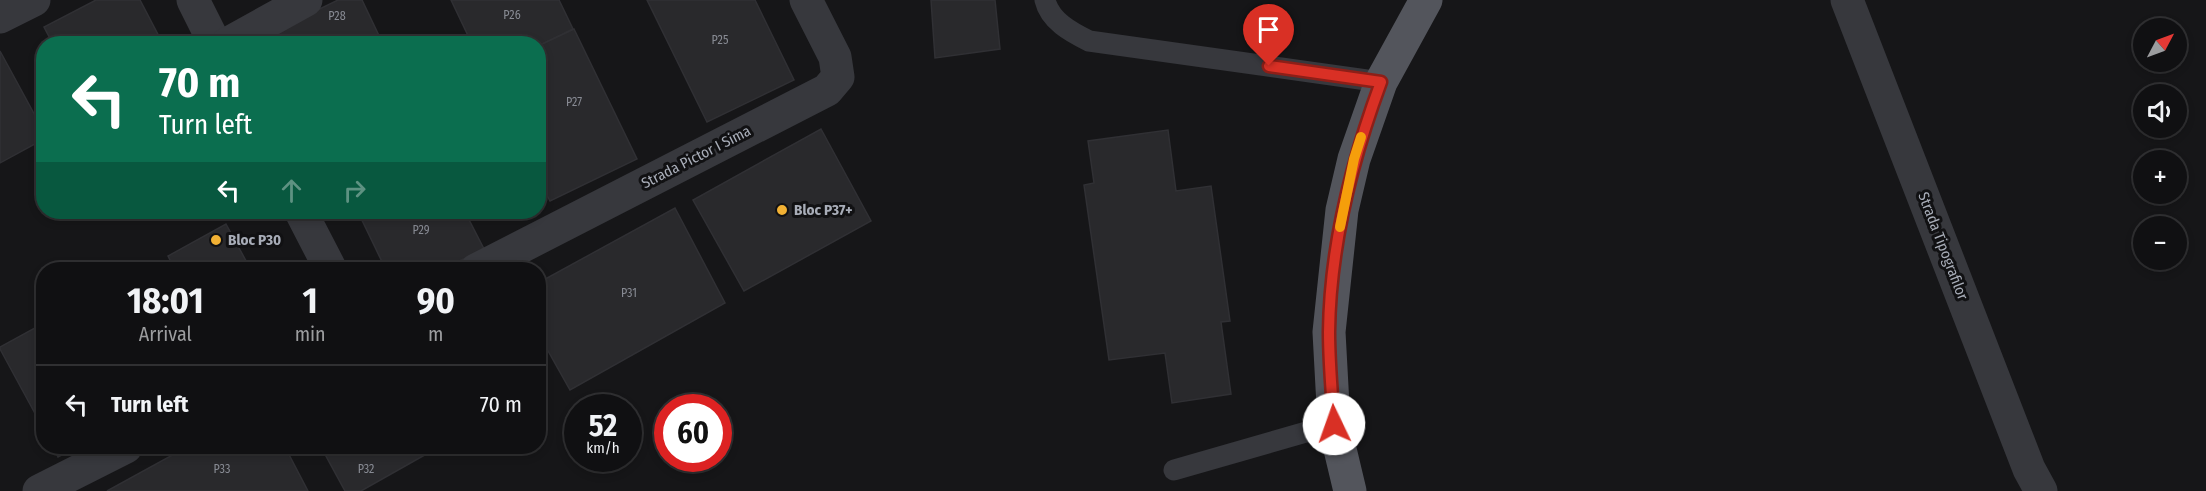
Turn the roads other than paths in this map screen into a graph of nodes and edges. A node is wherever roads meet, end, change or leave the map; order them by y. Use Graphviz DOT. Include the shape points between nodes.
graph roads {
  1 [pos="34,0"];
  2 [pos="193,0"];
  3 [pos="306,0"];
  4 [pos="806,0"];
  5 [pos="1045,0"];
  6 [pos="1426,0"];
  7 [pos="1847,0"];
  8 [pos="0,17"];
  9 [pos="211,36"];
  10 [pos="241,36"];
  11 [pos="1381,82"];
  12 [pos="305,219"];
  13 [pos="327,262"];
  14 [pos="492,262"];
  15 [pos="1334,424"];
  16 [pos="114,454"];
  17 [pos="1174,470"];
  18 [pos="60,486"];
  19 [pos="1350,491"];
  20 [pos="2041,491"];
  1 -- 8 [label="street"];
  2 -- 9 [label="street"];
  3 -- 10 [label="street"];
  4 -- 14 [label="street, Strada Pictor I Sima" via="835,57 838,77 827,90"];
  5 -- 11 [label="lane" via="1066,30 1089,42"];
  6 -- 11 [label="main road"];
  7 -- 20 [label="street, Strada Tipografilor" via="2029,469"];
  11 -- 15 [label="main road" via="1354,159 1342,210 1329,332"];
  12 -- 13 [label="street"];
  15 -- 17 [label="lane"];
  15 -- 19 [label="main road"];
  16 -- 18 [label="street"];
}
